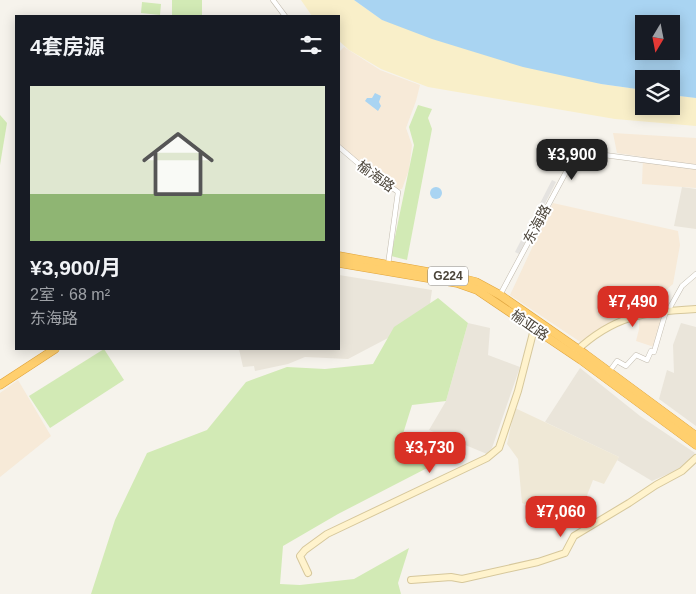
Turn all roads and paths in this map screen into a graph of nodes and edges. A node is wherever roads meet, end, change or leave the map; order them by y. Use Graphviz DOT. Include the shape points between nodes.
graph roads {
  1 [pos="273,0"];
  2 [pos="284,15"];
  3 [pos="340,148"];
  4 [pos="696,166"];
  5 [pos="340,256"];
  6 [pos="340,263"];
  7 [pos="387,268"];
  8 [pos="696,274"];
  9 [pos="500,295"];
  10 [pos="696,309"];
  11 [pos="667,311"];
  12 [pos="534,329"];
  13 [pos="44,350"];
  14 [pos="54,350"];
  15 [pos="575,352"];
  16 [pos="609,372"];
  17 [pos="0,379"];
  18 [pos="0,385"];
  19 [pos="696,436"];
  20 [pos="696,445"];
  21 [pos="696,458"];
  22 [pos="308,573"];
  23 [pos="411,580"];
  1 -- 2 [label="street"];
  3 -- 7 [label="street, 榆海路" via="398,192"];
  4 -- 9 [label="street, 东海路" via="590,153 578,155"];
  5 -- 7 [label="highway, 榆亚路 / G224"];
  6 -- 7 [label="highway, 榆亚路 / G224"];
  7 -- 9 [label="highway, 榆亚路 / G224" via="476,282"];
  7 -- 12 [label="highway, 榆亚路 / G224" via="477,290"];
  8 -- 11 [label="street" via="682,286"];
  9 -- 15 [label="highway, 榆亚路 / G224"];
  10 -- 11 [label="street"];
  11 -- 15 [label="street" via="623,320 589,339"];
  11 -- 16 [label="street" via="654,352 651,350 647,360 636,355 626,366 617,361"];
  12 -- 15 [label="highway, 榆亚路 / G224"];
  12 -- 22 [label="street" via="499,448 487,458 327,534 300,556"];
  13 -- 17 [label="highway"];
  14 -- 18 [label="highway"];
  15 -- 16 [label="highway, 榆亚路 / G224"];
  15 -- 20 [label="highway, 榆亚路 / G224"];
  16 -- 19 [label="highway, 榆亚路 / G224"];
  21 -- 23 [label="street" via="682,471 574,536 565,553 462,579"];
}
